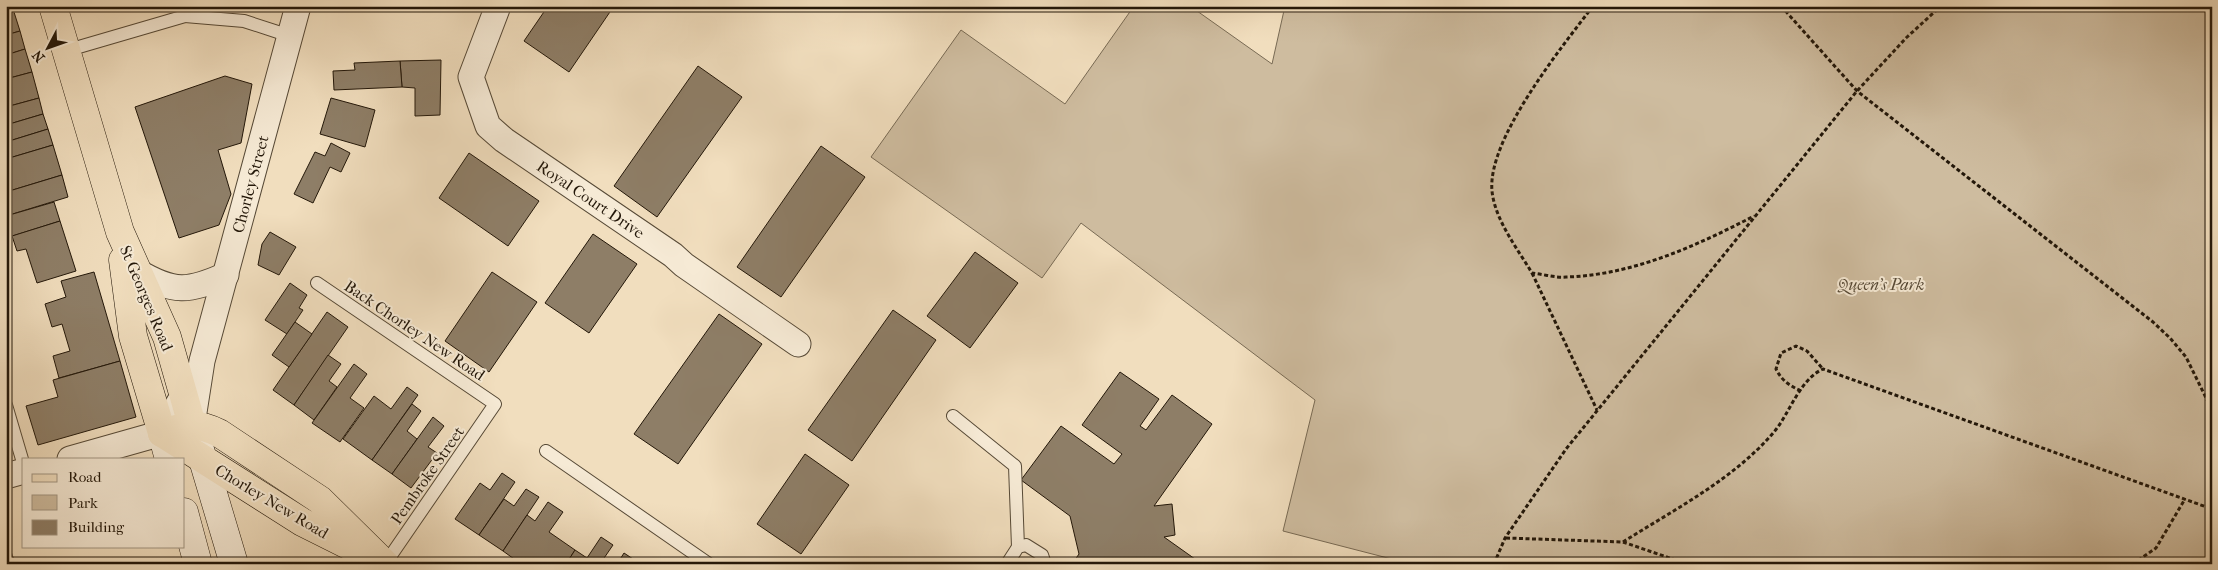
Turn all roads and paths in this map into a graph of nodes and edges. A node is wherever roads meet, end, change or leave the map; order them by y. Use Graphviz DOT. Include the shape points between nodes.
graph roads {
  1 [pos="53,6"];
  2 [pos="298,6"];
  3 [pos="498,6"];
  4 [pos="1593,6"];
  5 [pos="1780,6"];
  6 [pos="1941,6"];
  7 [pos="184,11"];
  8 [pos="290,36"];
  9 [pos="66,50"];
  10 [pos="1857,90"];
  11 [pos="1756,215"];
  12 [pos="120,232"];
  13 [pos="138,272"];
  14 [pos="1532,273"];
  15 [pos="226,275"];
  16 [pos="317,283"];
  17 [pos="798,344"];
  18 [pos="202,361"];
  19 [pos="1823,369"];
  20 [pos="1801,391"];
  21 [pos="183,395"];
  22 [pos="495,404"];
  23 [pos="6,405"];
  24 [pos="1597,410"];
  25 [pos="2212,410"];
  26 [pos="953,416"];
  27 [pos="192,425"];
  28 [pos="165,446"];
  29 [pos="546,451"];
  30 [pos="77,458"];
  31 [pos="22,459"];
  32 [pos="203,459"];
  33 [pos="22,472"];
  34 [pos="6,476"];
  35 [pos="2184,499"];
  36 [pos="2212,509"];
  37 [pos="185,516"];
  38 [pos="1505,538"];
  39 [pos="1623,542"];
  40 [pos="1018,547"];
  41 [pos="198,564"];
  42 [pos="234,564"];
  43 [pos="385,564"];
  44 [pos="709,564"];
  45 [pos="1007,564"];
  46 [pos="1045,564"];
  47 [pos="1494,564"];
  48 [pos="1687,564"];
  49 [pos="2133,564"];
  1 -- 9 [label="main road, St Georges Road"];
  2 -- 8 [label="street, Chorley Street"];
  3 -- 17 [label="street, Royal Court Drive" via="471,77 488,126"];
  4 -- 14 [label="path" via="1549,63 1502,144 1494,168 1492,191 1499,217"];
  5 -- 10 [label="path"];
  6 -- 10 [label="path"];
  7 -- 8 [label="lane" via="244,21"];
  7 -- 9 [label="lane"];
  8 -- 15 [label="street, Chorley Street"];
  9 -- 12 [label="main road, St Georges Road"];
  10 -- 11 [label="path"];
  10 -- 25 [label="path" via="2153,322 2186,357"];
  11 -- 14 [label="path" via="1695,246 1618,271 1565,278"];
  11 -- 24 [label="path"];
  12 -- 13 [label="main road, St Georges Road"];
  12 -- 28 [label="main road, St Georges Road" via="134,336"];
  13 -- 15 [label="street" via="160,285 181,289"];
  13 -- 21 [label="main road, St Georges Road" via="167,337"];
  14 -- 24 [label="path"];
  15 -- 18 [label="street, Chorley Street"];
  16 -- 22 [label="lane, Back Chorley New Road"];
  18 -- 21 [label="street, Chorley Street"];
  18 -- 27 [label="street, Chorley Street"];
  19 -- 20 [label="path" via="1816,372"];
  19 -- 20 [label="path" via="1802,347 1788,348 1780,353 1776,369 1780,377"];
  19 -- 35 [label="path"];
  20 -- 39 [label="path" via="1776,430 1758,450 1728,474"];
  21 -- 27 [label="main road, St Georges Road"];
  21 -- 28 [label="street, Chorley Street"];
  22 -- 43 [label="lane, Pembroke Street"];
  23 -- 31 [label="lane"];
  24 -- 38 [label="path"];
  26 -- 40 [label="lane" via="1015,466"];
  27 -- 28 [label="main road"];
  27 -- 32 [label="main road"];
  27 -- 43 [label="main road, Chorley New Road" via="203,425 220,433 320,500"];
  28 -- 30 [label="street"];
  28 -- 32 [label="main road, Chorley New Road"];
  29 -- 44 [label="lane"];
  32 -- 42 [label="main road"];
  32 -- 43 [label="main road, Chorley New Road" via="302,522"];
  33 -- 34 [label="street"];
  35 -- 36 [label="path"];
  35 -- 49 [label="path" via="2156,548"];
  37 -- 41 [label="main road"];
  38 -- 39 [label="path"];
  38 -- 47 [label="path"];
  39 -- 48 [label="path"];
  40 -- 45 [label="lane"];
  40 -- 46 [label="lane" via="1034,549"];
}
